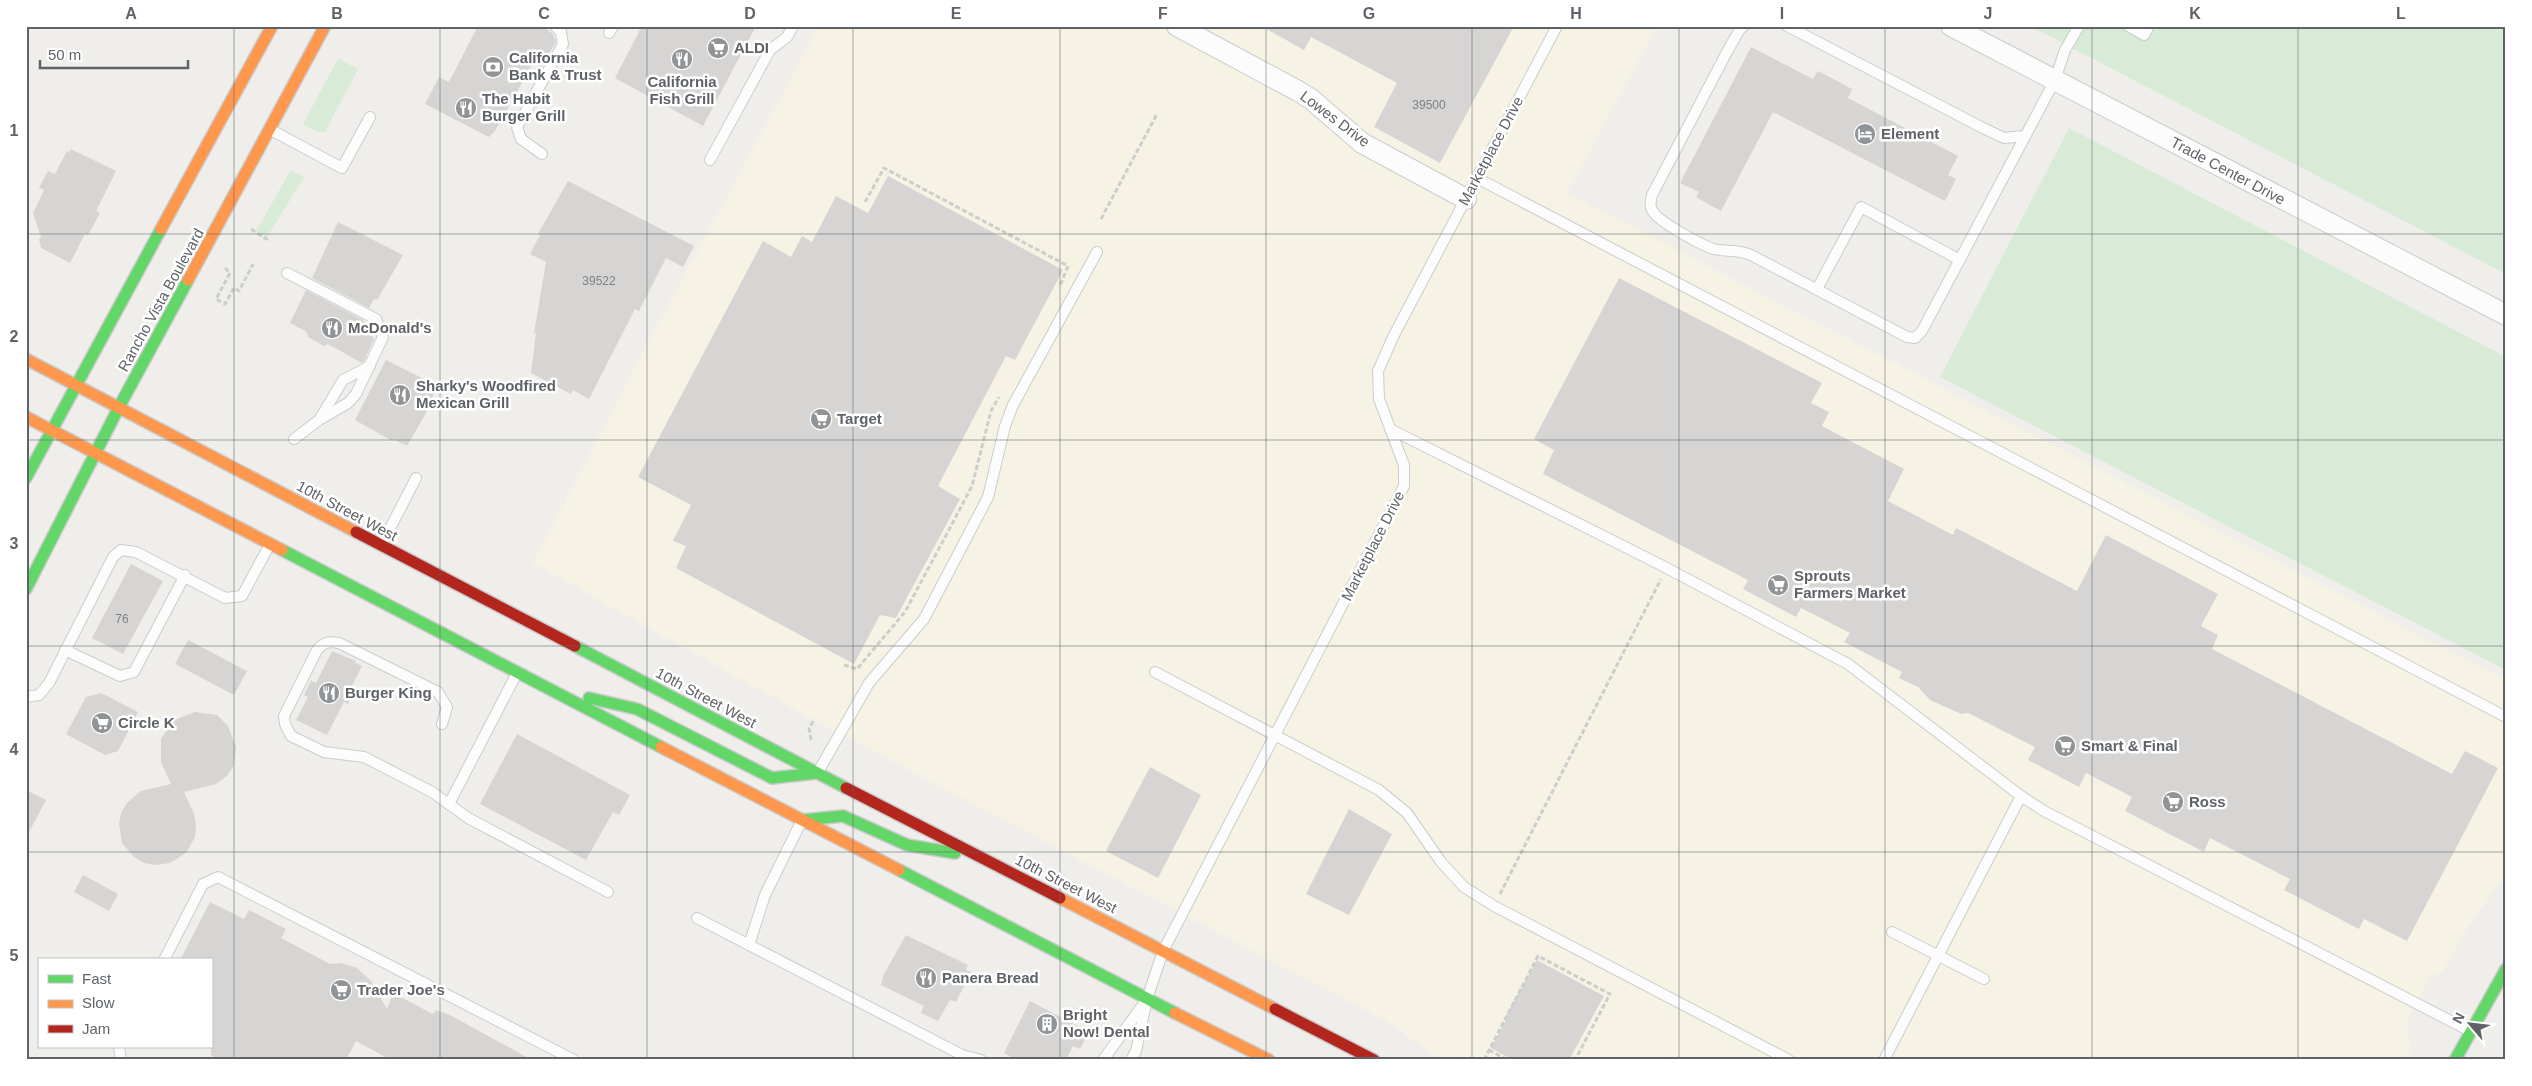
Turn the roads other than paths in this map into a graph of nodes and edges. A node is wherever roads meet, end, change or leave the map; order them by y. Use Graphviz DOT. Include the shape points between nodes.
graph roads {
  1 [pos="272,26"];
  2 [pos="325,26"];
  3 [pos="555,26"];
  4 [pos="793,26"];
  5 [pos="1177,26"];
  6 [pos="1557,26"];
  7 [pos="1744,26"];
  8 [pos="1787,26"];
  9 [pos="1951,26"];
  10 [pos="2079,26"];
  11 [pos="2128,26"];
  12 [pos="2149,26"];
  13 [pos="2055,80"];
  14 [pos="370,117"];
  15 [pos="270,129"];
  16 [pos="2024,136"];
  17 [pos="542,154"];
  18 [pos="710,160"];
  19 [pos="1477,178"];
  20 [pos="1466,199"];
  21 [pos="1097,252"];
  22 [pos="1960,260"];
  23 [pos="287,273"];
  24 [pos="1816,289"];
  25 [pos="2506,315"];
  26 [pos="26,359"];
  27 [pos="370,366"];
  28 [pos="75,384"];
  29 [pos="119,408"];
  30 [pos="26,417"];
  31 [pos="319,420"];
  32 [pos="1390,429"];
  33 [pos="52,432"];
  34 [pos="294,439"];
  35 [pos="95,454"];
  36 [pos="26,478"];
  37 [pos="416,478"];
  38 [pos="270,544"];
  39 [pos="381,545"];
  40 [pos="185,575"];
  41 [pos="26,590"];
  42 [pos="65,650"];
  43 [pos="517,672"];
  44 [pos="1155,672"];
  45 [pos="549,688"];
  46 [pos="26,697"];
  47 [pos="2506,717"];
  48 [pos="442,724"];
  49 [pos="1274,736"];
  50 [pos="818,773"];
  51 [pos="2021,796"];
  52 [pos="450,804"];
  53 [pos="803,820"];
  54 [pos="981,858"];
  55 [pos="608,892"];
  56 [pos="697,918"];
  57 [pos="1892,932"];
  58 [pos="749,945"];
  59 [pos="1163,951"];
  60 [pos="1938,955"];
  61 [pos="165,958"];
  62 [pos="2506,969"];
  63 [pos="1984,979"];
  64 [pos="1147,999"];
  65 [pos="2471,1031"];
  66 [pos="970,1059"];
  67 [pos="574,1060"];
  68 [pos="981,1060"];
  69 [pos="1103,1060"];
  70 [pos="1131,1060"];
  71 [pos="1269,1060"];
  72 [pos="1374,1060"];
  73 [pos="1788,1060"];
  74 [pos="1884,1060"];
  75 [pos="2454,1060"];
  1 -- 28 [label="main road"];
  2 -- 15 [label="main road, Rancho Vista Boulevard"];
  3 -- 17 [label="lane" via="561,32 563,44 517,127 521,139"];
  4 -- 18 [label="lane" via="787,37 770,50"];
  5 -- 20 [label="street, Lowes Drive" via="1298,91 1362,142"];
  6 -- 19 [label="lane, Marketplace Drive"];
  7 -- 24 [label="lane" via="1652,194 1650,205 1666,223 1711,248 1742,251"];
  8 -- 16 [label="lane" via="1990,132 2004,138"];
  9 -- 13 [label="street, Trade Center Drive"];
  10 -- 13 [label="lane" via="2065,50"];
  11 -- 12 [label="lane" via="2144,34"];
  13 -- 16 [label="lane"];
  13 -- 25 [label="street, Trade Center Drive"];
  14 -- 15 [label="lane" via="342,168"];
  15 -- 29 [label="main road, Rancho Vista Boulevard"];
  16 -- 22 [label="lane"];
  19 -- 20 [label="lane, Marketplace Drive"];
  19 -- 47 [label="lane"];
  20 -- 32 [label="lane, Marketplace Drive" via="1378,371 1379,399"];
  21 -- 50 [label="lane" via="1016,398 1004,426 988,497 924,619 869,683"];
  22 -- 24 [label="lane" via="1922,331 1915,338 1907,337"];
  22 -- 24 [label="lane" via="1861,207"];
  23 -- 27 [label="lane" via="376,320 383,337"];
  26 -- 28 [label="main road, 10th Street West"];
  27 -- 31 [label="lane" via="348,403"];
  27 -- 31 [label="lane" via="343,380"];
  28 -- 29 [label="main road, 10th Street West"];
  28 -- 33 [label="main road"];
  29 -- 35 [label="main road, Rancho Vista Boulevard"];
  29 -- 39 [label="main road, 10th Street West"];
  30 -- 33 [label="main road"];
  31 -- 34 [label="lane"];
  32 -- 49 [label="lane, Marketplace Drive" via="1404,465 1404,486"];
  32 -- 51 [label="lane" via="1667,568 1848,664"];
  33 -- 35 [label="main road"];
  33 -- 36 [label="main road"];
  35 -- 38 [label="main road"];
  35 -- 41 [label="main road, Rancho Vista Boulevard"];
  37 -- 39 [label="lane"];
  38 -- 40 [label="lane" via="242,596 225,598"];
  38 -- 43 [label="main road"];
  39 -- 50 [label="main road, 10th Street West"];
  40 -- 42 [label="lane" via="136,552 121,550 113,557"];
  40 -- 42 [label="lane" via="134,672 120,676"];
  42 -- 46 [label="lane" via="39,695"];
  43 -- 45 [label="main road"];
  43 -- 52 [label="lane"];
  44 -- 49 [label="lane"];
  45 -- 50 [label="main road" via="637,709 772,778"];
  45 -- 53 [label="main road"];
  48 -- 52 [label="lane" via="447,707 438,692 330,641 317,650 287,709 285,724 292,736 324,752 364,757"];
  49 -- 59 [label="lane, Marketplace Drive"];
  49 -- 73 [label="lane" via="1379,790 1407,814 1440,862 1464,887 1494,906"];
  50 -- 54 [label="main road, 10th Street West"];
  51 -- 60 [label="lane"];
  51 -- 65 [label="lane"];
  52 -- 55 [label="lane" via="468,818"];
  53 -- 54 [label="main road" via="843,816 907,845"];
  53 -- 58 [label="lane" via="765,895"];
  53 -- 64 [label="main road"];
  54 -- 59 [label="main road, 10th Street West"];
  56 -- 58 [label="lane"];
  57 -- 60 [label="lane"];
  58 -- 66 [label="lane"];
  59 -- 64 [label="lane, Marketplace Drive"];
  59 -- 72 [label="main road, 10th Street West"];
  60 -- 63 [label="lane"];
  60 -- 74 [label="lane"];
  61 -- 67 [label="lane" via="202,884 218,877"];
  62 -- 65 [label="main road"];
  64 -- 69 [label="lane"];
  64 -- 70 [label="lane" via="1136,1051"];
  64 -- 71 [label="main road"];
  65 -- 75 [label="main road"];
  66 -- 68 [label="lane"];
}
